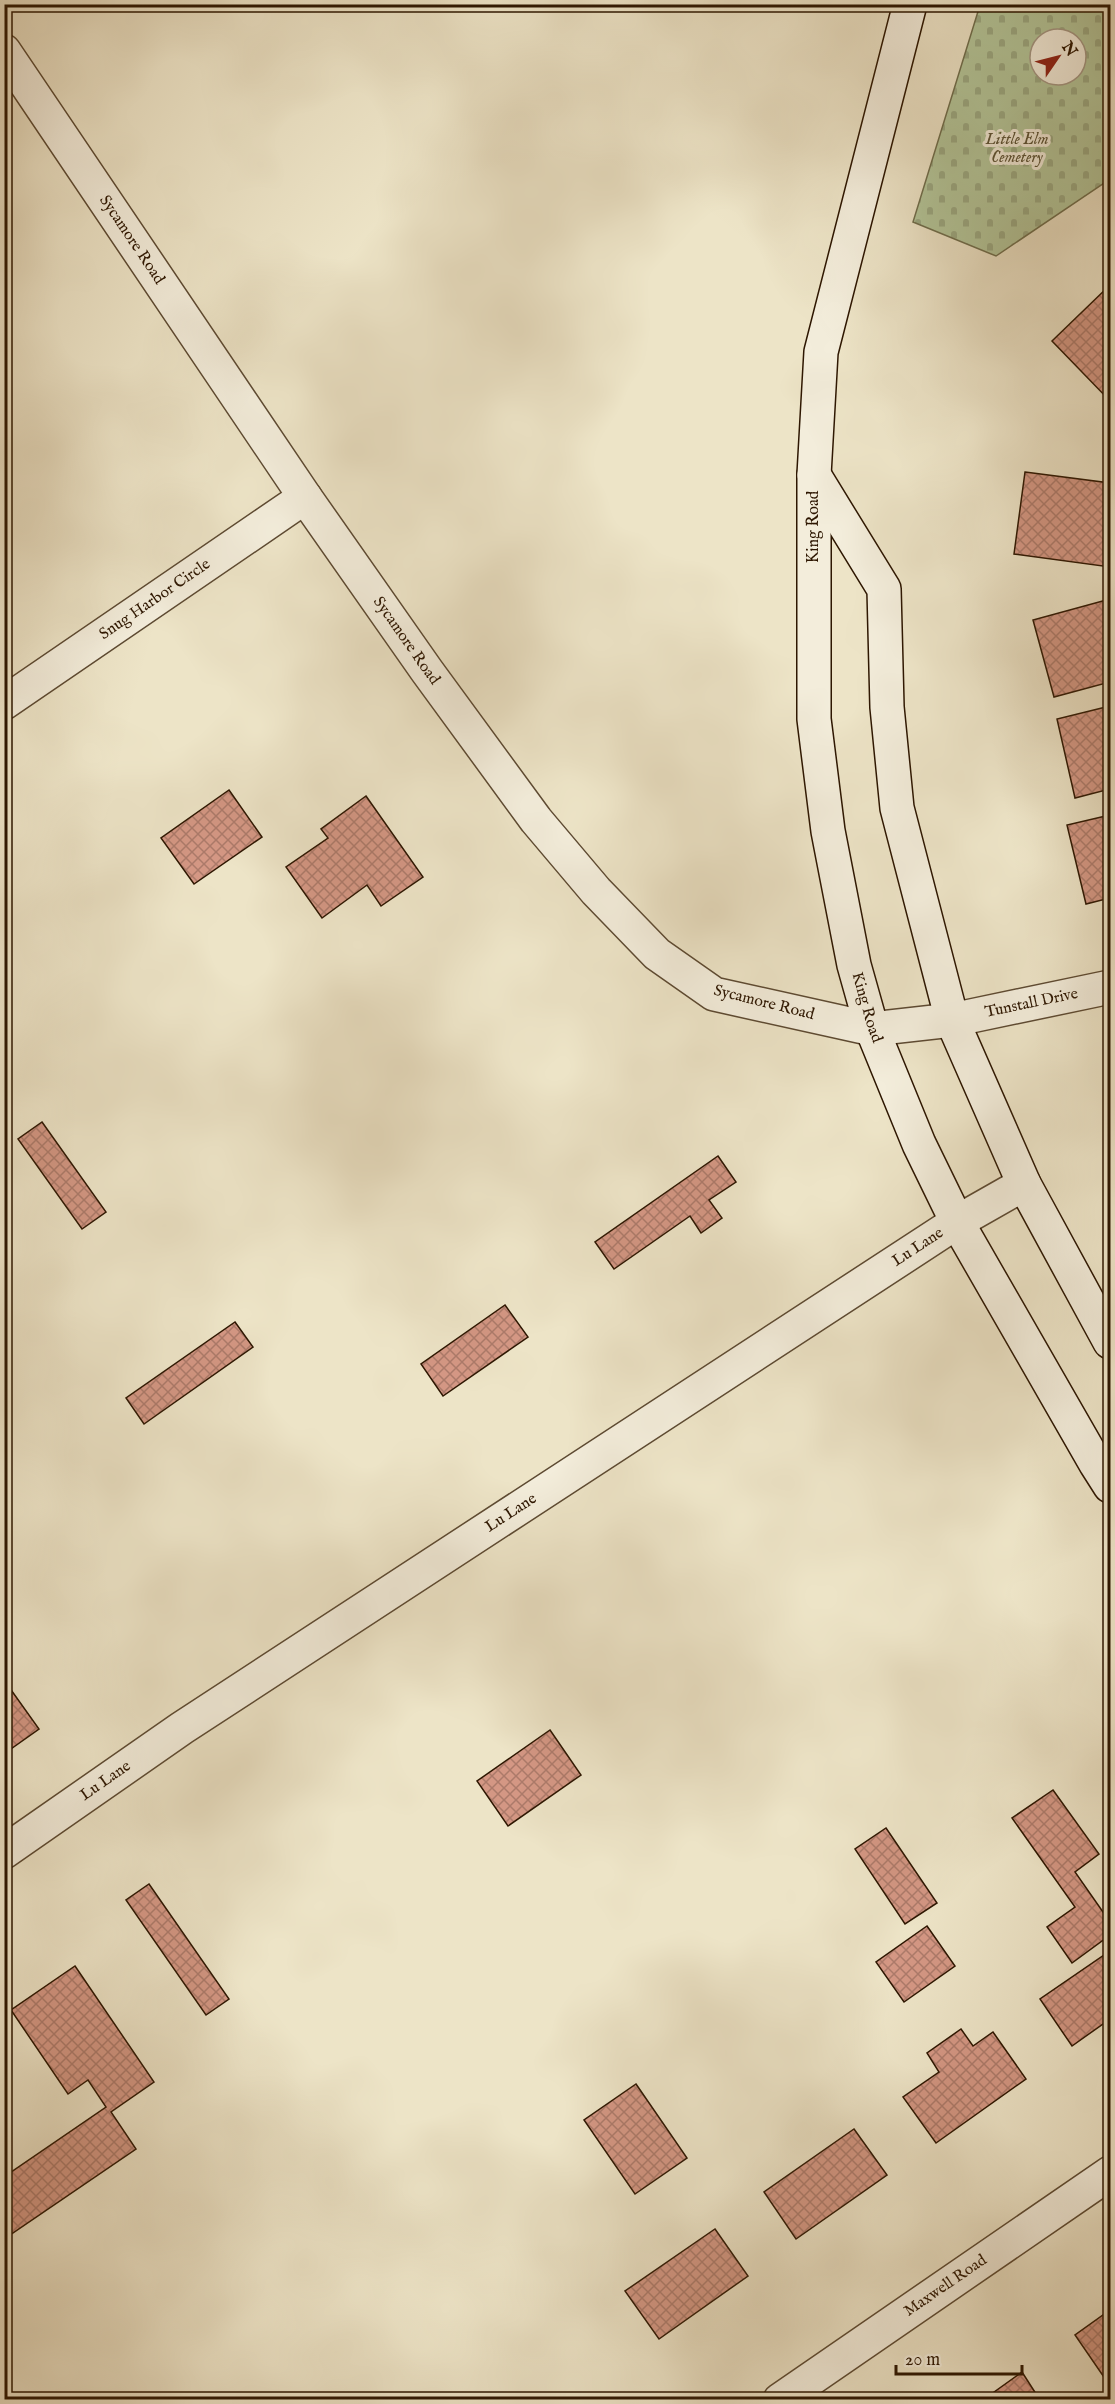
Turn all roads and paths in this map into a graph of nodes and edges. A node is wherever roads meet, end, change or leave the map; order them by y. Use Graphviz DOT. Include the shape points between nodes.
graph roads {
  1 [pos="910,4"];
  2 [pos="4,51"];
  3 [pos="814,475"];
  4 [pos="305,497"];
  5 [pos="4,703"];
  6 [pos="1110,987"];
  7 [pos="952,1020"];
  8 [pos="872,1029"];
  9 [pos="1024,1184"];
  10 [pos="957,1222"];
  11 [pos="1110,1342"];
  12 [pos="1110,1486"];
  13 [pos="4,1852"];
  14 [pos="1110,2173"];
  15 [pos="780,2400"];
  1 -- 3 [label="street, King Road" via="821,352"];
  2 -- 4 [label="street, Sycamore Road"];
  3 -- 7 [label="street, King Road" via="884,589 897,808"];
  3 -- 8 [label="street, King Road" via="814,719 828,831 854,965"];
  4 -- 5 [label="street, Snug Harbor Circle"];
  4 -- 8 [label="street, Sycamore Road" via="536,820 596,891 657,954 714,994"];
  6 -- 7 [label="street, Tunstall Drive"];
  7 -- 8 [label="street, Sycamore Road"];
  7 -- 9 [label="street, King Road"];
  8 -- 10 [label="street, King Road" via="919,1144"];
  9 -- 10 [label="street, Lu Lane"];
  9 -- 11 [label="street, King Road"];
  10 -- 12 [label="street, King Road"];
  10 -- 13 [label="street, Lu Lane" via="182,1728"];
  14 -- 15 [label="street, Maxwell Road"];
}
